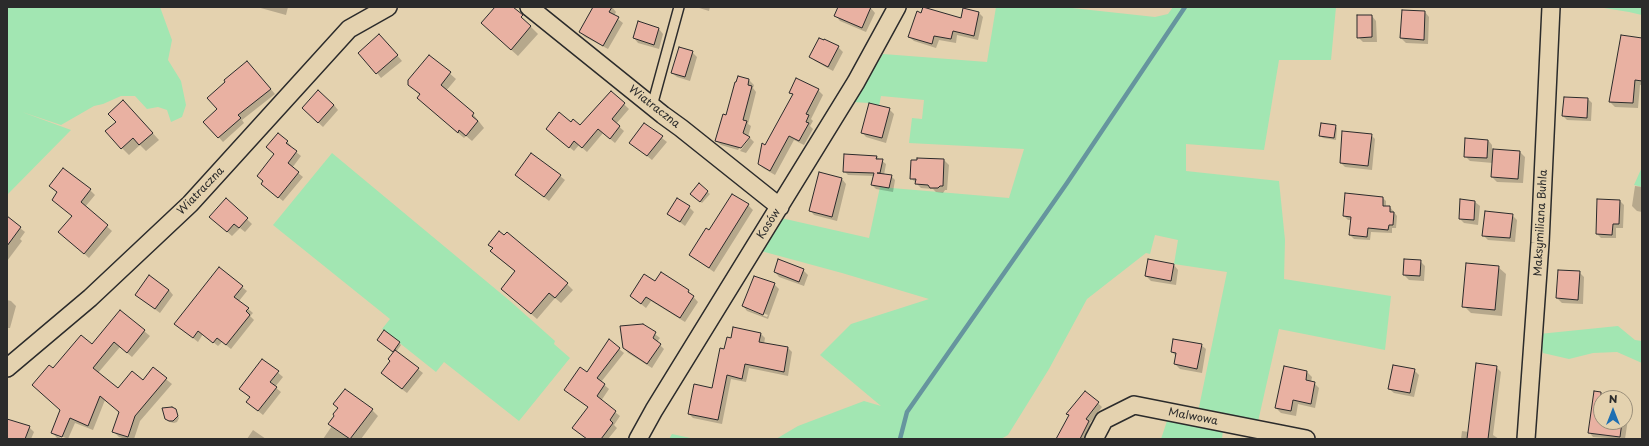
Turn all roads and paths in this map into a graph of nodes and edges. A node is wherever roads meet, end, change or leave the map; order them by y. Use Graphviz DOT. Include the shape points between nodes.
graph roads {
  1 [pos="388,7"];
  2 [pos="529,7"];
  3 [pos="679,7"];
  4 [pos="897,7"];
  5 [pos="1551,7"];
  6 [pos="652,106"];
  7 [pos="780,207"];
  8 [pos="7,368"];
  9 [pos="638,439"];
  10 [pos="1094,439"];
  11 [pos="1306,439"];
  12 [pos="1526,439"];
  1 -- 8 [label="street, Wiatraczna" via="349,30 190,204 90,298"];
  2 -- 6 [label="street, Wiatraczna"];
  3 -- 6 [label="lane"];
  4 -- 7 [label="street, Kosów" via="856,82"];
  5 -- 12 [label="street, Maksymiliana Buhla" via="1540,243"];
  6 -- 7 [label="street, Wiatraczna"];
  7 -- 9 [label="street, Kosów"];
  10 -- 11 [label="street, Malwowa" via="1104,420 1134,405"];
}
